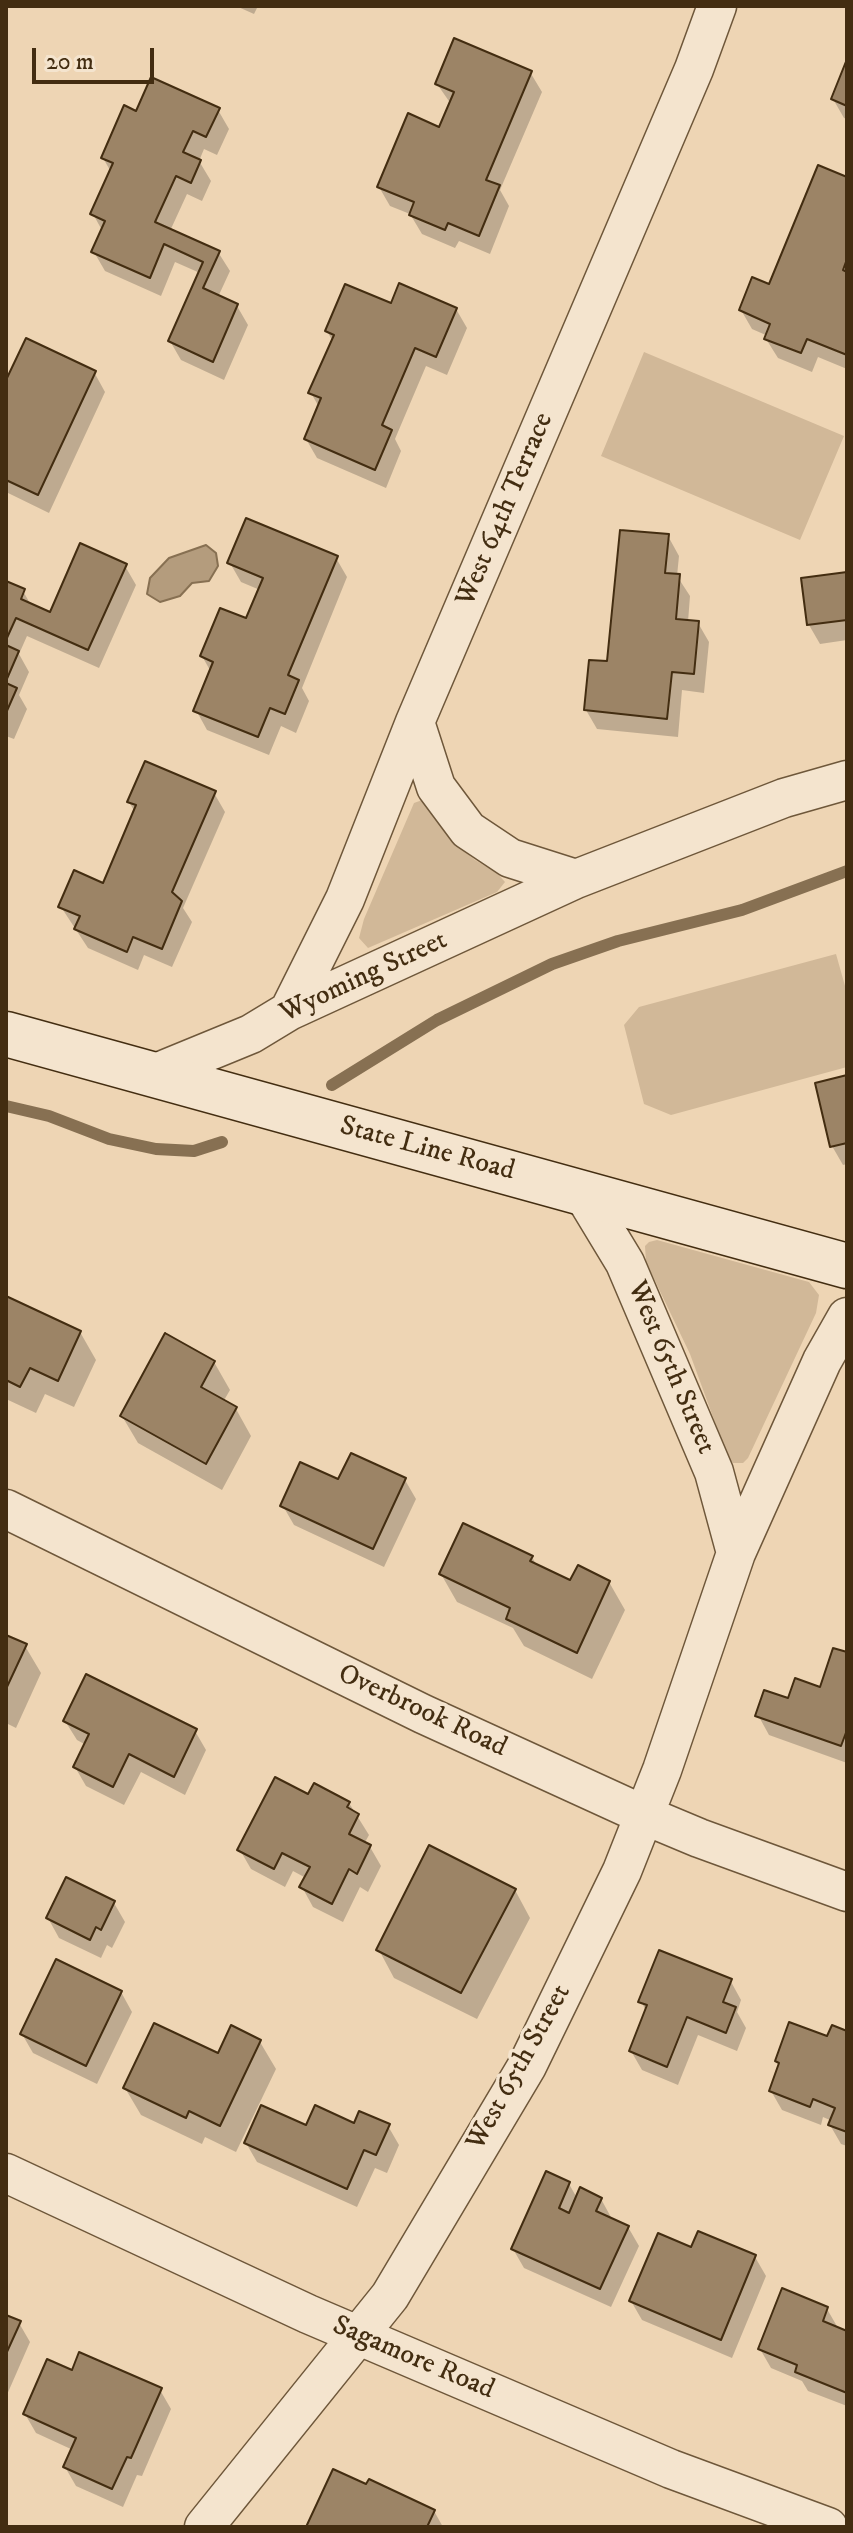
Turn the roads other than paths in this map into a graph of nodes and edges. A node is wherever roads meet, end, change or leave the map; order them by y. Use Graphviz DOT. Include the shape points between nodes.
graph roads {
  1 [pos="717,6"];
  2 [pos="415,722"];
  3 [pos="847,780"];
  4 [pos="576,879"];
  5 [pos="289,1011"];
  6 [pos="6,1034"];
  7 [pos="151,1075"];
  8 [pos="582,1192"];
  9 [pos="847,1266"];
  10 [pos="847,1317"];
  11 [pos="6,1509"];
  12 [pos="736,1553"];
  13 [pos="644,1815"];
  14 [pos="847,1892"];
  15 [pos="6,2173"];
  16 [pos="357,2334"];
  17 [pos="204,2527"];
  18 [pos="828,2527"];
  1 -- 2 [label="street, West 64th Terrace"];
  2 -- 4 [label="street" via="436,787 468,830 510,858"];
  2 -- 5 [label="street, West 64th Terrace" via="345,899"];
  3 -- 4 [label="street, Wyoming Street" via="784,798"];
  4 -- 5 [label="street, Wyoming Street"];
  5 -- 7 [label="street, Wyoming Street" via="251,1034"];
  6 -- 7 [label="main road, State Line Road"];
  7 -- 8 [label="main road, State Line Road"];
  8 -- 9 [label="main road, State Line Road"];
  8 -- 12 [label="street, West 65th Street" via="637,1291 714,1472"];
  10 -- 12 [label="street, West 65th Street"];
  11 -- 13 [label="street, Overbrook Road" via="423,1714"];
  12 -- 13 [label="street, West 65th Street"];
  13 -- 14 [label="street, Overbrook Road"];
  13 -- 16 [label="street, West 65th Street" via="527,2066 390,2296"];
  15 -- 16 [label="street, Sagamore Road"];
  16 -- 17 [label="street, West 65th Street"];
  16 -- 18 [label="street, Sagamore Road" via="671,2469"];
}
